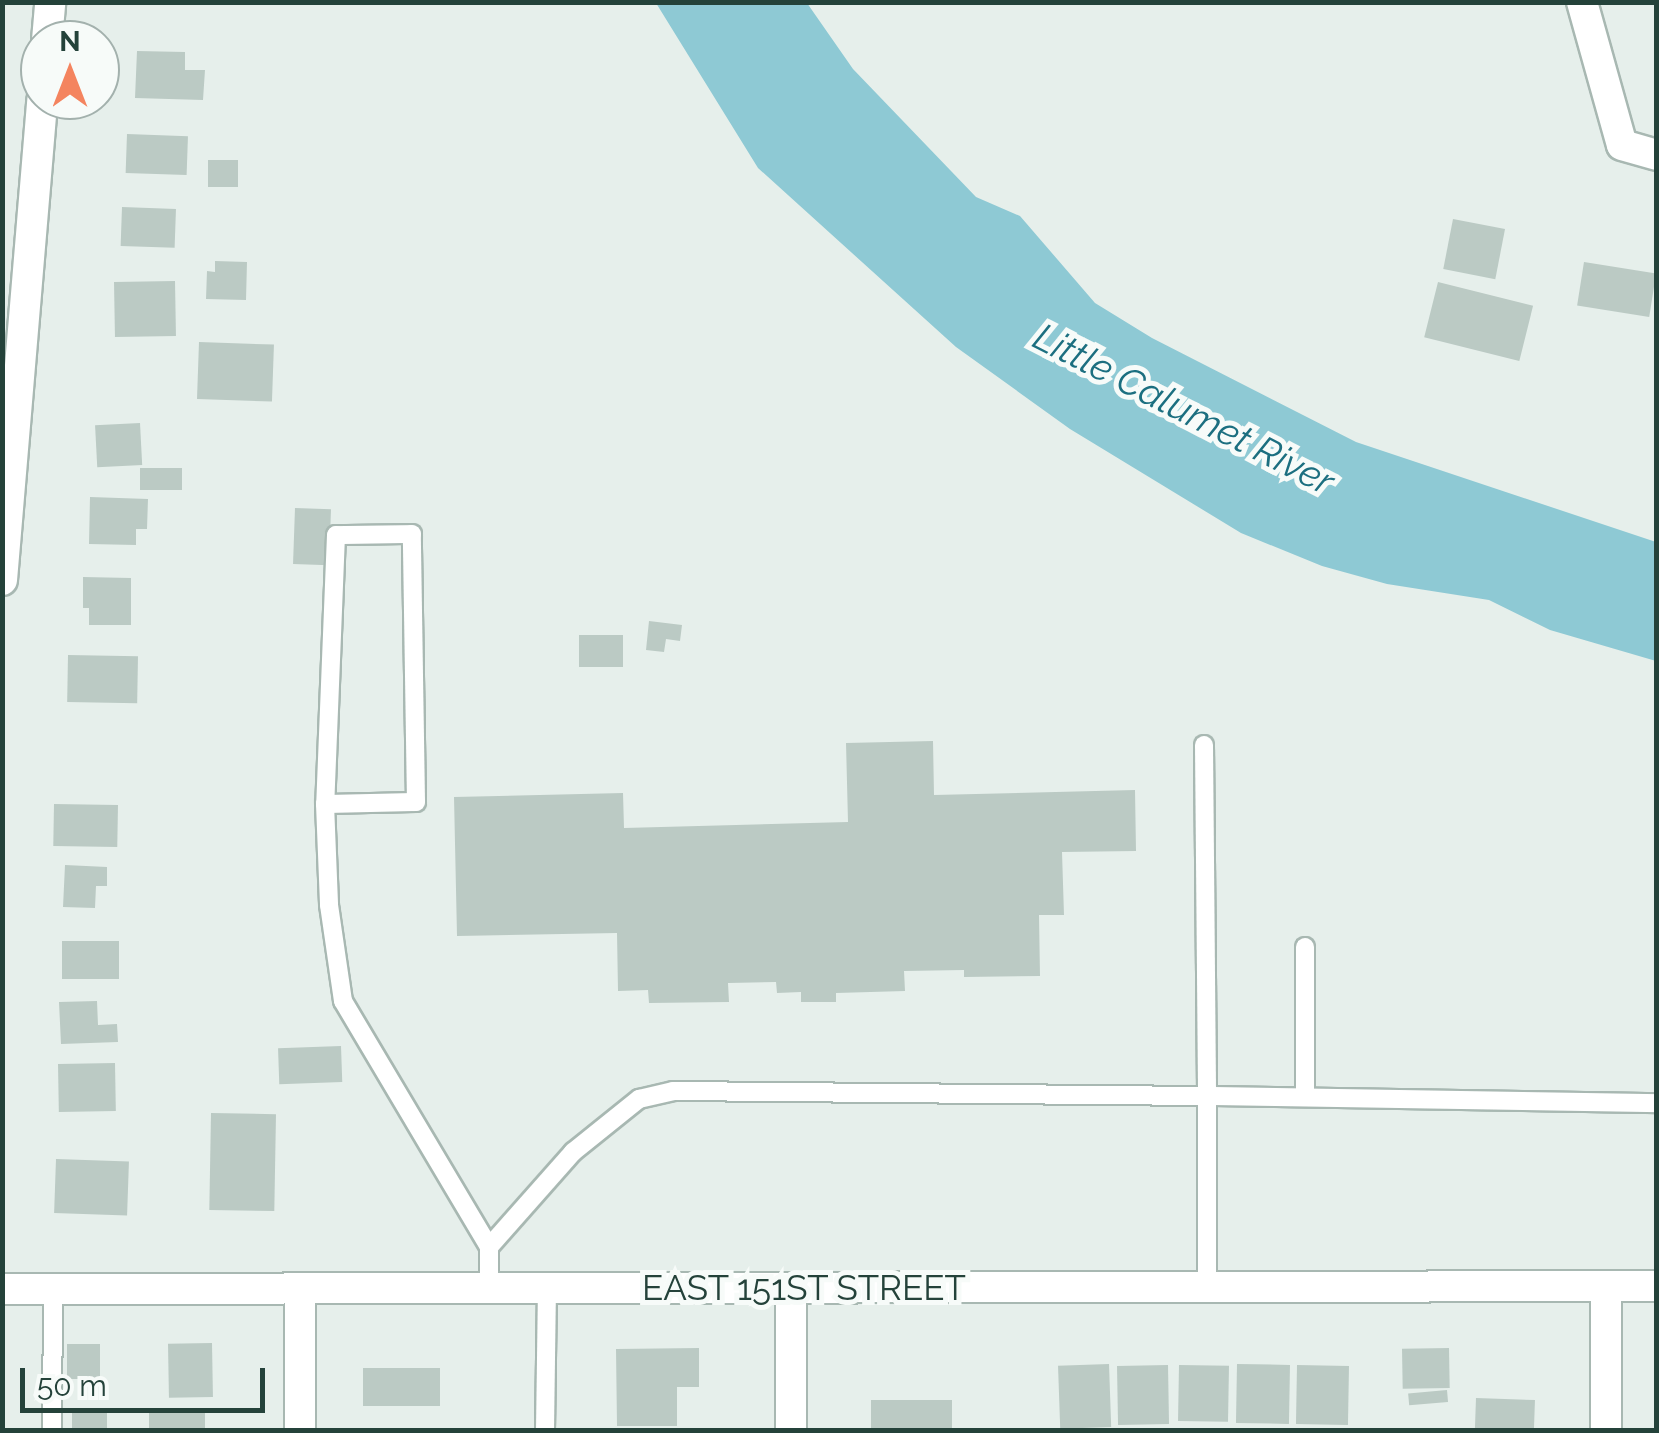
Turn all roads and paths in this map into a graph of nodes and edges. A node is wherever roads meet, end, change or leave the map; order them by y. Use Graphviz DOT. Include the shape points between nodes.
graph roads {
  1 [pos="1582,2"];
  2 [pos="40,120"];
  3 [pos="1656,156"];
  4 [pos="2,580"];
  5 [pos="1204,745"];
  6 [pos="325,804"];
  7 [pos="1304,948"];
  8 [pos="1207,1096"];
  9 [pos="1304,1098"];
  10 [pos="1656,1102"];
  11 [pos="489,1247"];
  12 [pos="1207,1286"];
  13 [pos="1606,1286"];
  14 [pos="1656,1286"];
  15 [pos="2,1288"];
  16 [pos="791,1288"];
  17 [pos="53,1289"];
  18 [pos="547,1289"];
  19 [pos="300,1290"];
  20 [pos="489,1290"];
  21 [pos="52,1430"];
  22 [pos="300,1430"];
  23 [pos="546,1430"];
  24 [pos="792,1430"];
  25 [pos="1606,1430"];
  1 -- 3 [label="street" via="1622,145"];
  2 -- 4 [label="street"];
  5 -- 8 [label="lane"];
  6 -- 6 [label="lane" via="416,802 412,534 336,535"];
  6 -- 11 [label="lane" via="328,905 343,1001"];
  7 -- 9 [label="lane"];
  8 -- 9 [label="lane"];
  8 -- 11 [label="lane" via="672,1092 639,1099 613,1116"];
  8 -- 12 [label="lane"];
  9 -- 10 [label="lane"];
  11 -- 20 [label="lane"];
  12 -- 13 [label="street, EAST 151ST STREET"];
  12 -- 16 [label="street, EAST 151ST STREET"];
  13 -- 14 [label="street, EAST 151ST STREET"];
  13 -- 25 [label="street"];
  15 -- 17 [label="street, EAST 151ST STREET"];
  16 -- 18 [label="street, EAST 151ST STREET"];
  16 -- 24 [label="street"];
  17 -- 19 [label="street, EAST 151ST STREET"];
  17 -- 21 [label="lane"];
  18 -- 20 [label="street, EAST 151ST STREET"];
  18 -- 23 [label="lane"];
  19 -- 20 [label="street, EAST 151ST STREET"];
  19 -- 22 [label="street"];
}
